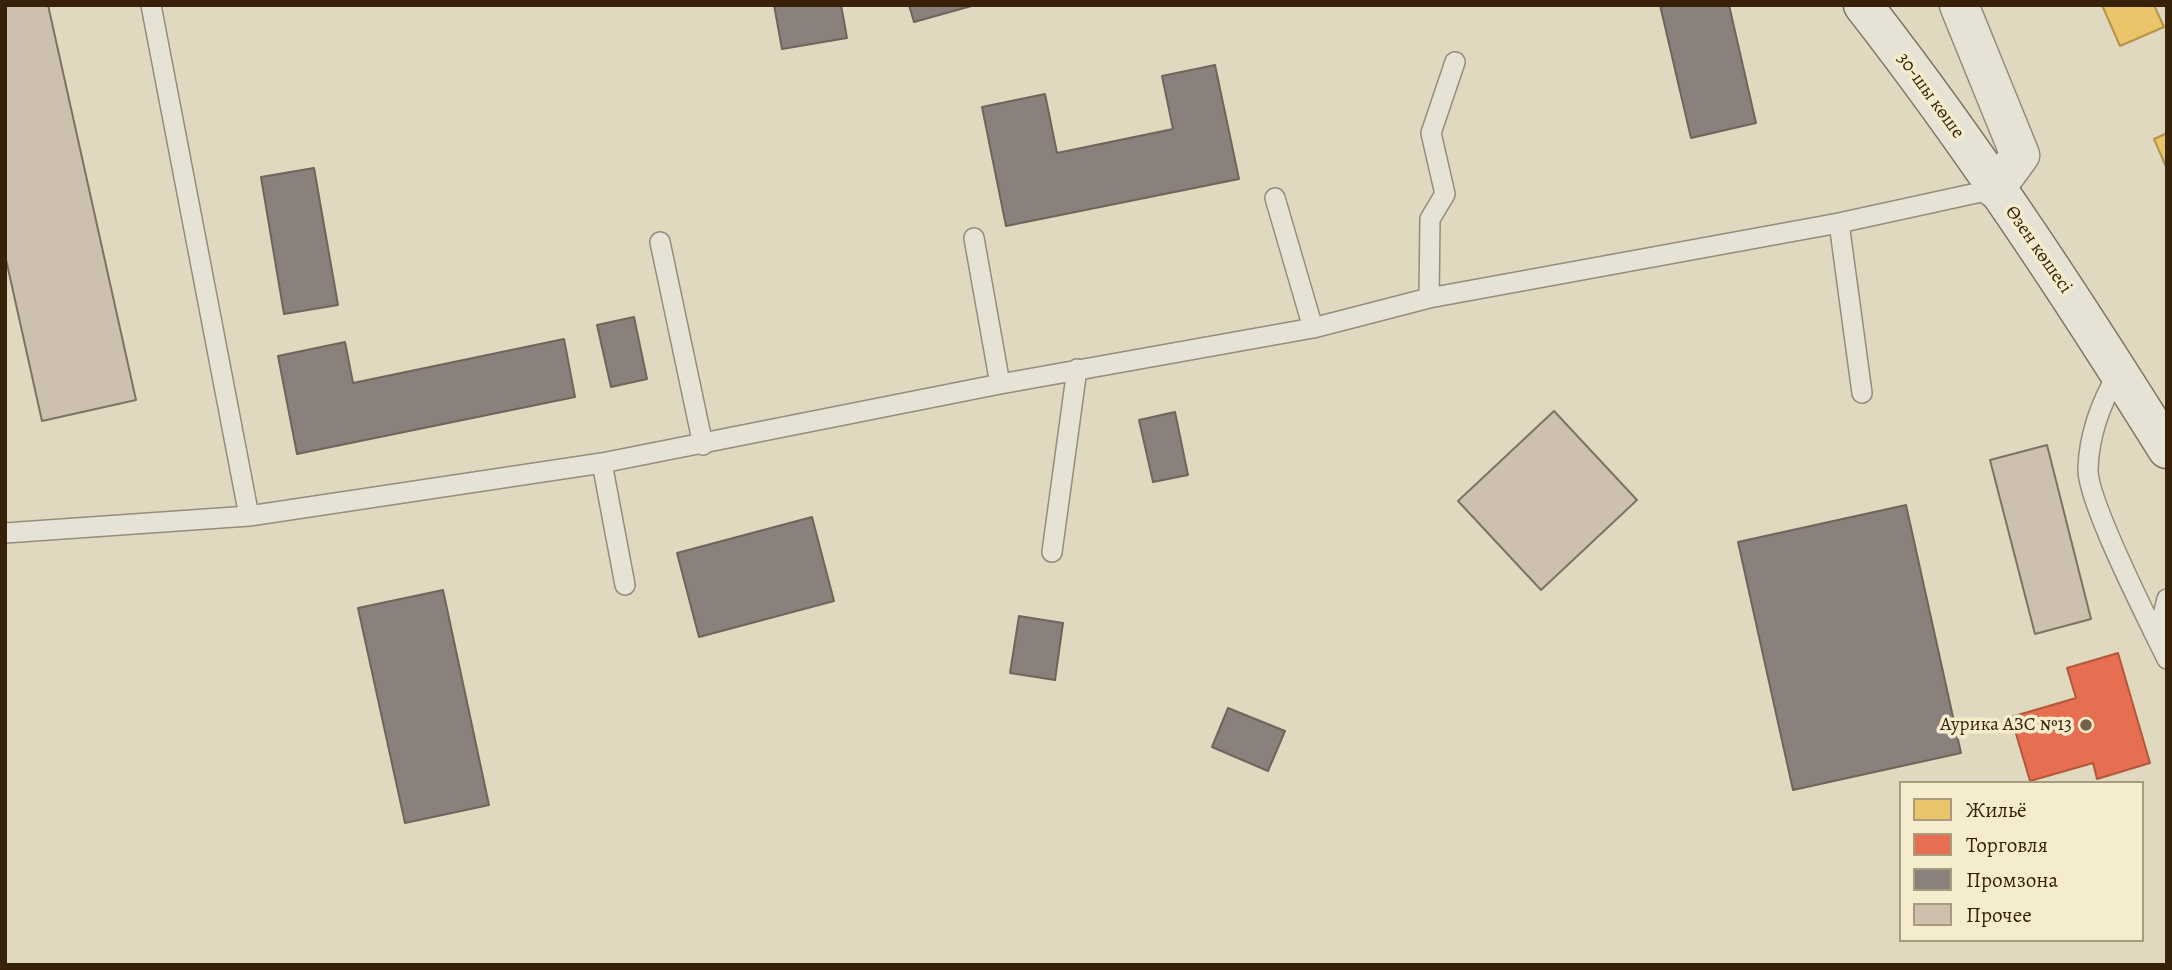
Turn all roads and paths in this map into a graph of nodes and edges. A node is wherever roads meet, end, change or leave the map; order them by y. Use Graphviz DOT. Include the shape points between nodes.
graph roads {
  1 [pos="151,5"];
  2 [pos="1863,5"];
  3 [pos="1959,5"];
  4 [pos="1455,62"];
  5 [pos="1995,189"];
  6 [pos="1275,198"];
  7 [pos="1839,223"];
  8 [pos="974,238"];
  9 [pos="660,242"];
  10 [pos="1429,298"];
  11 [pos="1313,328"];
  12 [pos="1077,369"];
  13 [pos="2119,372"];
  14 [pos="1000,384"];
  15 [pos="1862,393"];
  16 [pos="703,445"];
  17 [pos="2167,449"];
  18 [pos="602,463"];
  19 [pos="249,516"];
  20 [pos="5,533"];
  21 [pos="1052,552"];
  22 [pos="625,585"];
  23 [pos="2167,599"];
  24 [pos="2157,639"];
  25 [pos="2167,659"];
  1 -- 19 [label="lane"];
  2 -- 5 [label="main road, 30-шы көше" via="1926,86"];
  3 -- 5 [label="main road, Өзен көшесі" via="2020,155"];
  4 -- 10 [label="lane" via="1432,133 1445,194 1430,219"];
  5 -- 7 [label="lane"];
  5 -- 13 [label="main road, Өзен көшесі"];
  6 -- 11 [label="lane"];
  7 -- 10 [label="lane"];
  7 -- 15 [label="lane"];
  8 -- 14 [label="lane"];
  9 -- 16 [label="lane"];
  10 -- 11 [label="lane"];
  11 -- 12 [label="lane"];
  12 -- 14 [label="lane"];
  12 -- 21 [label="lane"];
  13 -- 17 [label="main road, Өзен көшесі"];
  13 -- 24 [label="lane" via="2103,400 2088,471 2096,501"];
  14 -- 16 [label="lane"];
  16 -- 18 [label="lane"];
  18 -- 19 [label="lane"];
  18 -- 22 [label="lane"];
  19 -- 20 [label="lane"];
  23 -- 24 [label="lane"];
  24 -- 25 [label="lane"];
}
